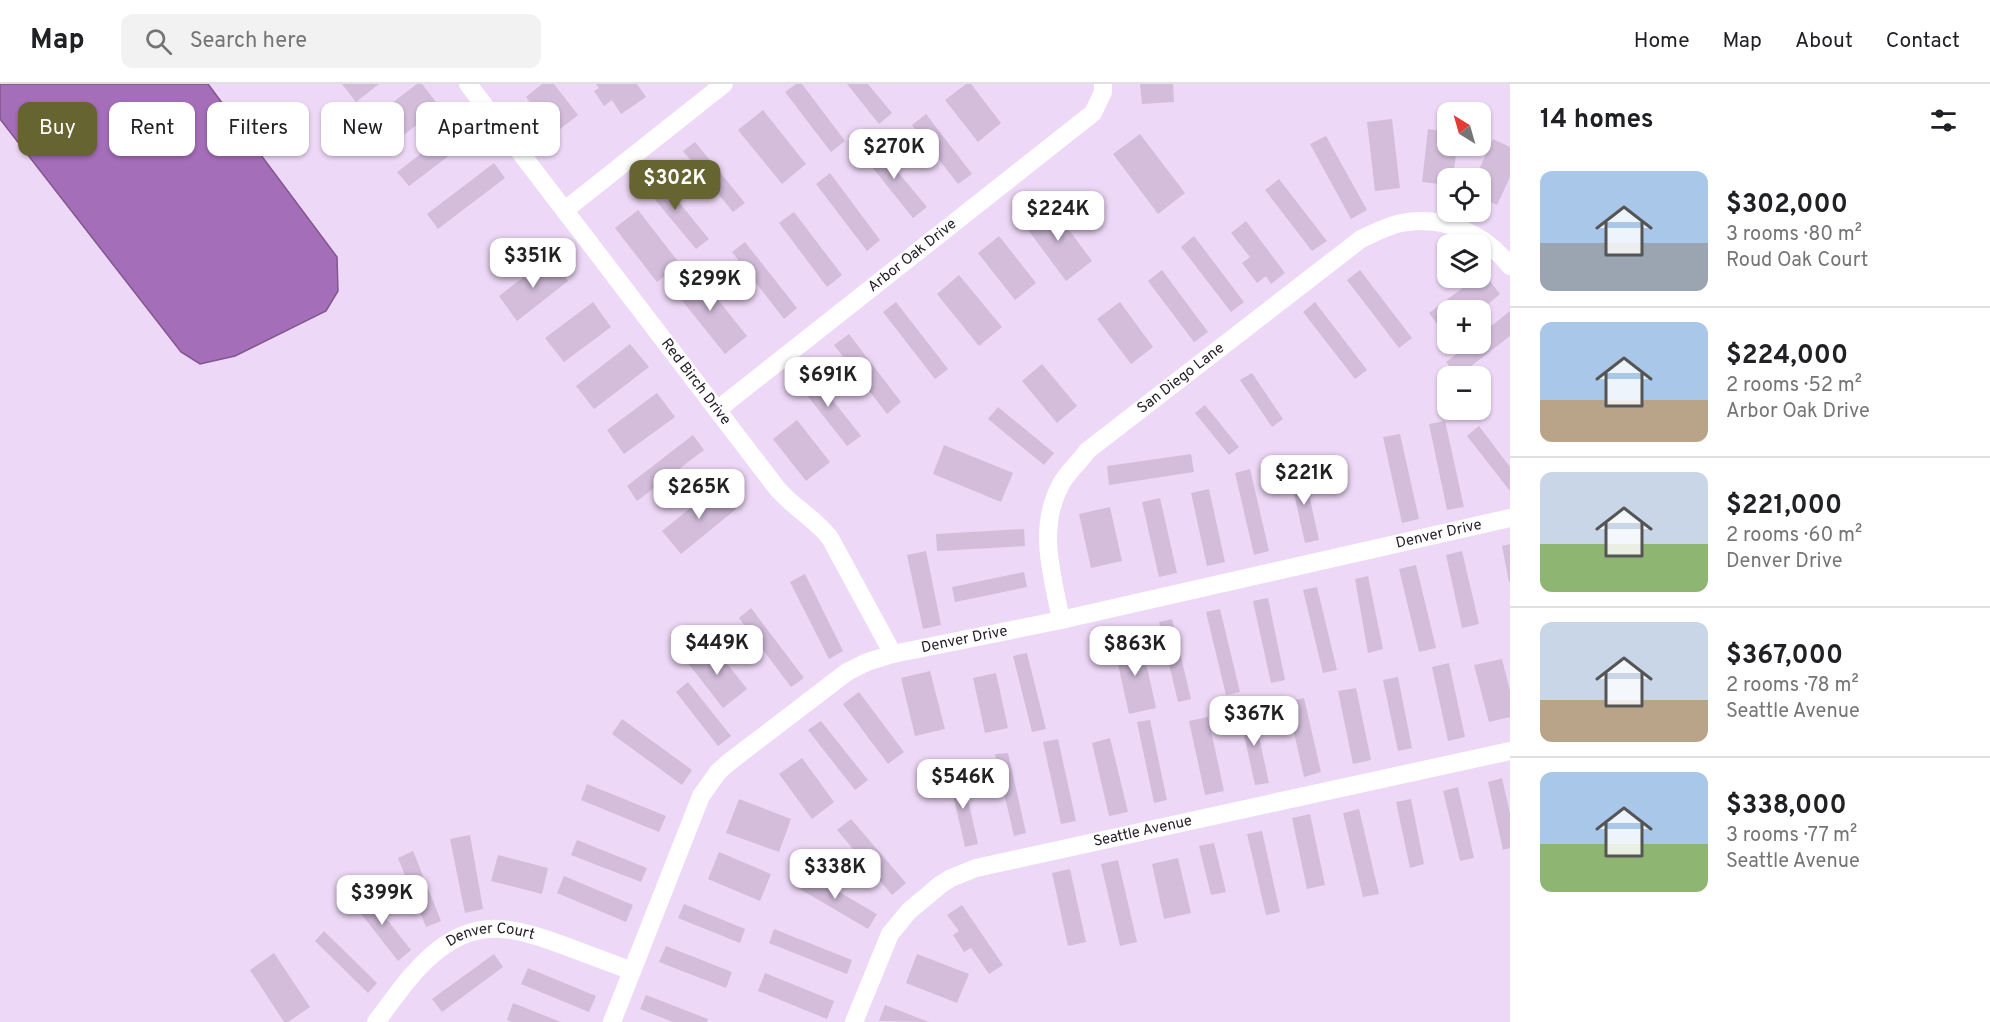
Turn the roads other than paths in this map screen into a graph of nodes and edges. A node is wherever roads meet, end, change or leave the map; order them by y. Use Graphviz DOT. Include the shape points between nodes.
graph roads {
  1 [pos="468,84"];
  2 [pos="724,84"];
  3 [pos="1102,90"];
  4 [pos="565,210"];
  5 [pos="1510,266"];
  6 [pos="717,410"];
  7 [pos="1510,518"];
  8 [pos="1061,620"];
  9 [pos="893,654"];
  10 [pos="1510,751"];
  11 [pos="632,971"];
  12 [pos="376,1022"];
  13 [pos="612,1022"];
  14 [pos="854,1022"];
  1 -- 4 [label="street, Red Birch Drive"];
  2 -- 4 [label="street"];
  3 -- 6 [label="street, Arbor Oak Drive" via="1093,113"];
  4 -- 6 [label="street, Red Birch Drive"];
  5 -- 8 [label="street, San Diego Lane" via="1478,237 1450,225 1401,223 1361,239 1078,460 1060,484 1047,528"];
  6 -- 9 [label="street, Red Birch Drive" via="781,493 830,538"];
  7 -- 8 [label="street, Denver Drive"];
  8 -- 9 [label="street, Denver Drive"];
  9 -- 11 [label="street, Denver Drive" via="847,672 718,772 701,796"];
  10 -- 14 [label="street, Seattle Avenue" via="976,868 951,878 909,911 890,934"];
  11 -- 12 [label="street, Denver Court" via="520,930 472,932 432,955"];
  11 -- 13 [label="street, Denver Drive"];
}
